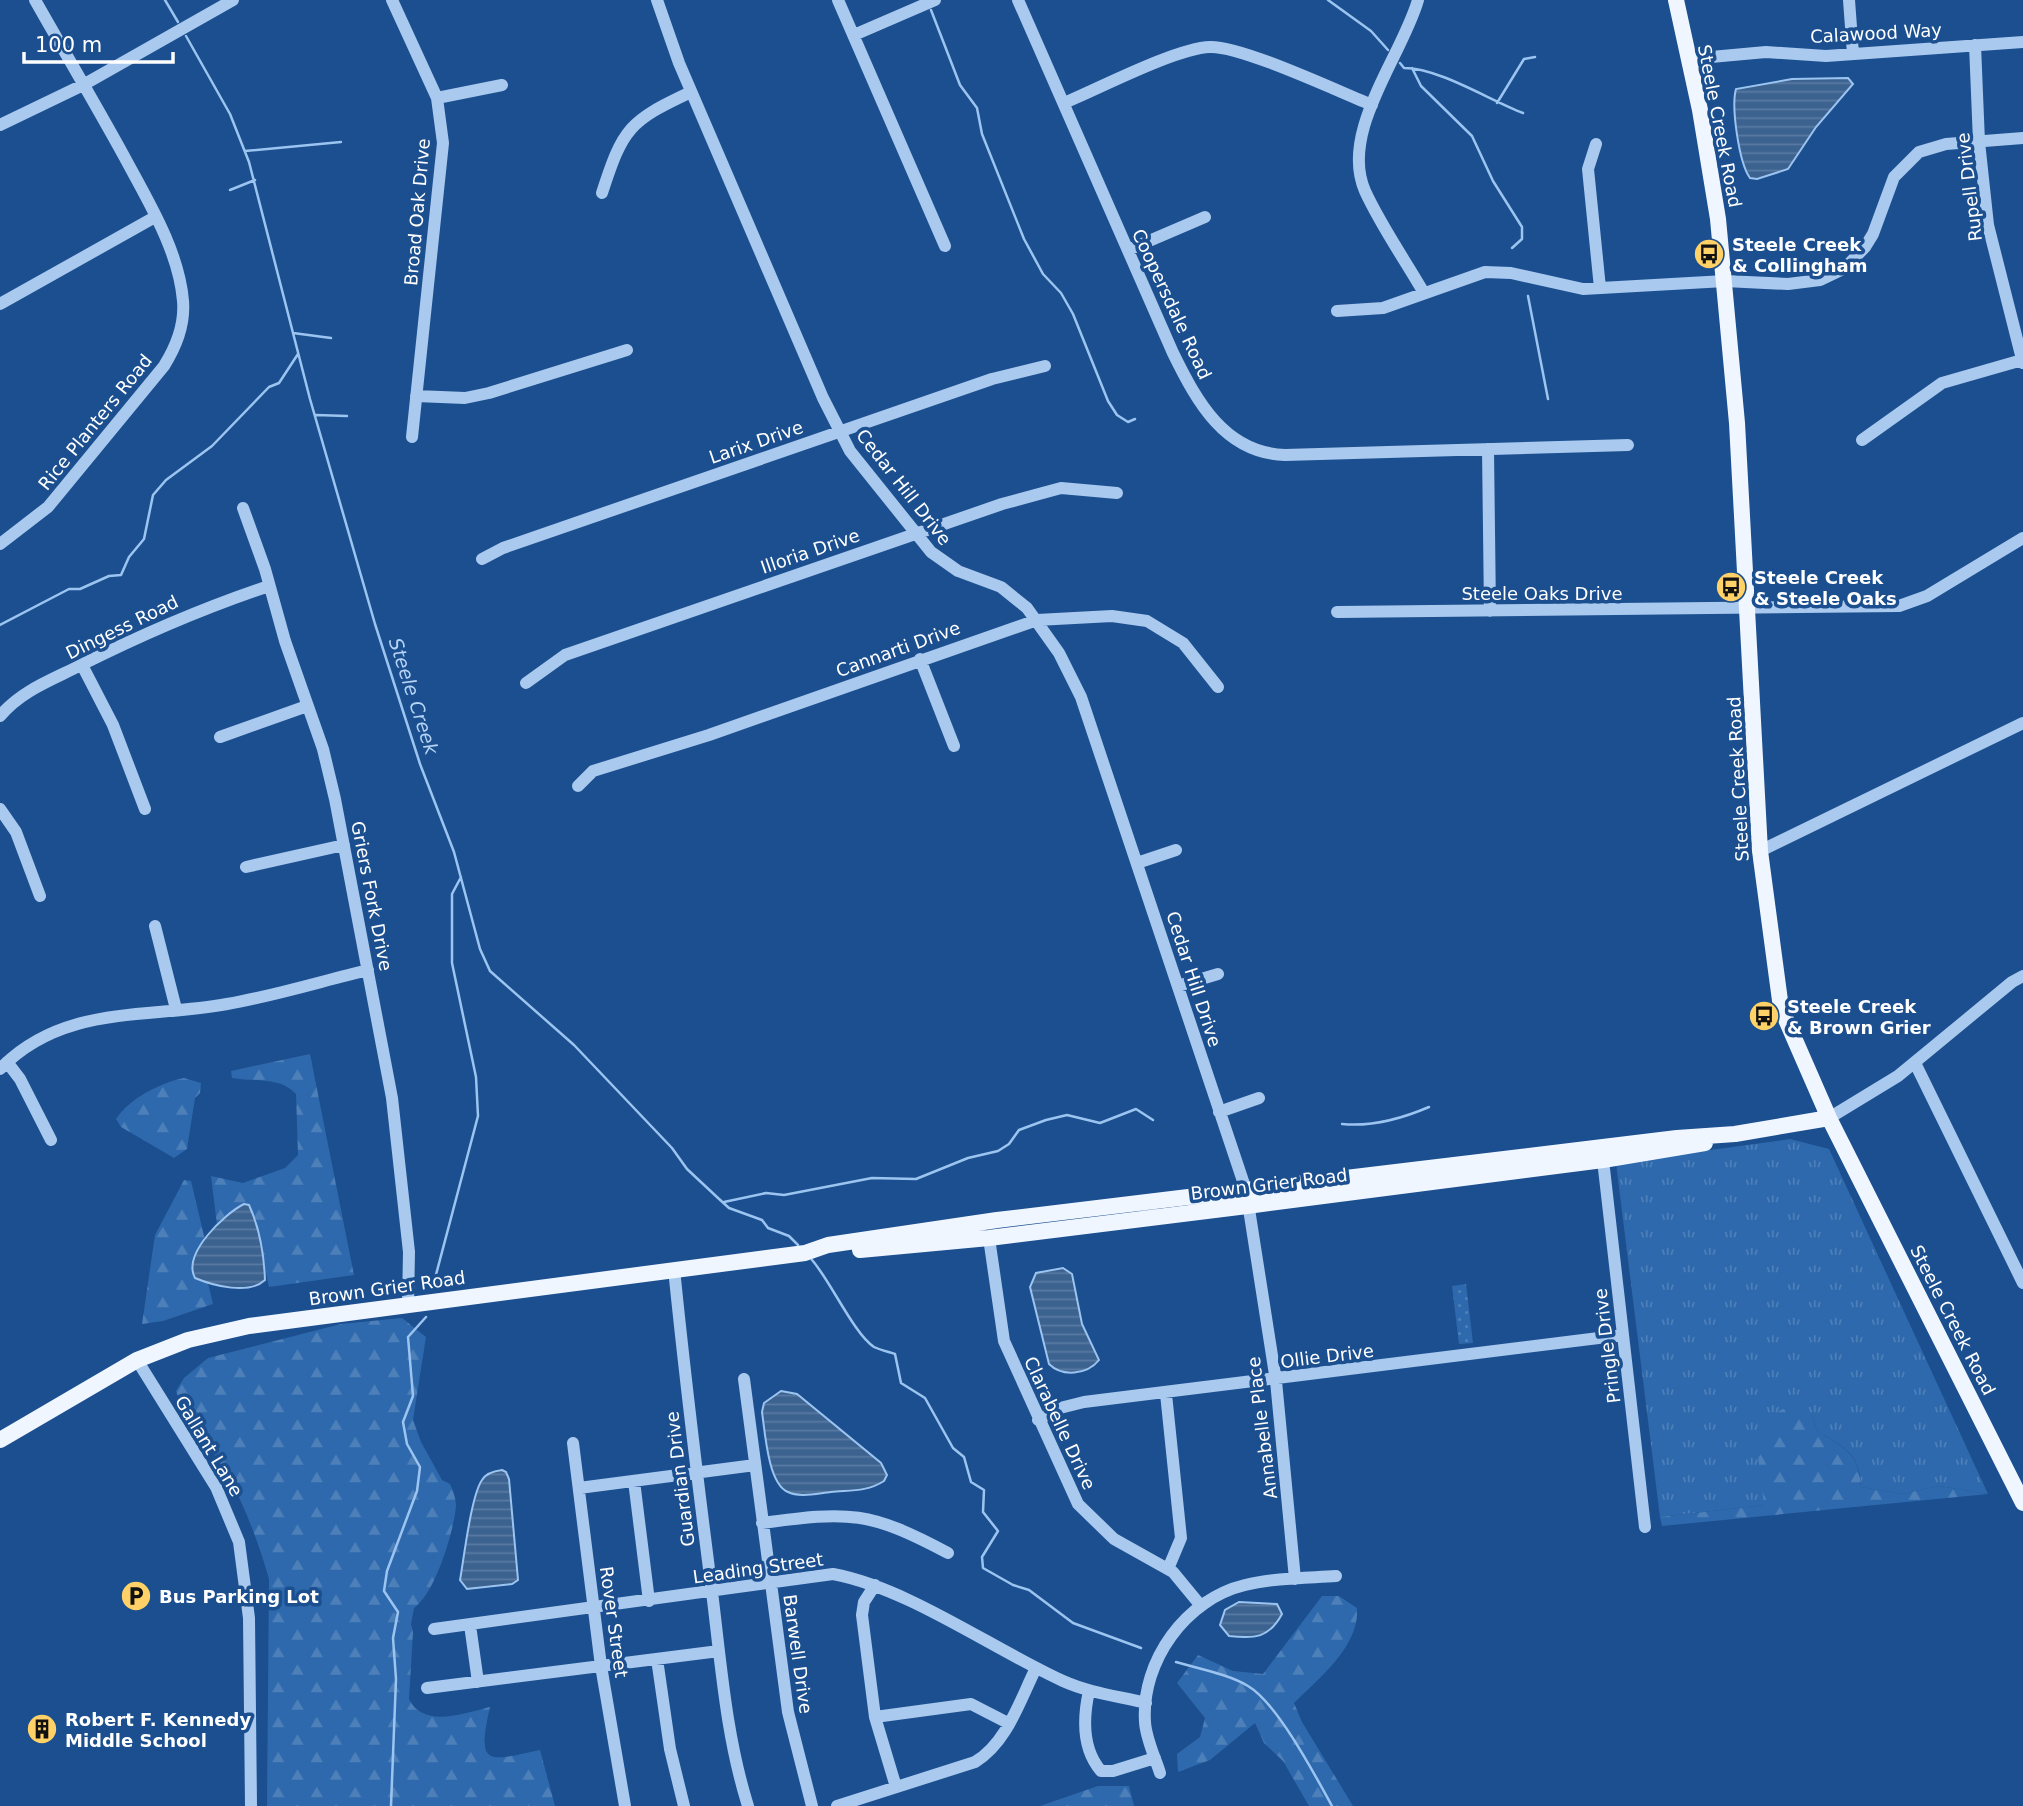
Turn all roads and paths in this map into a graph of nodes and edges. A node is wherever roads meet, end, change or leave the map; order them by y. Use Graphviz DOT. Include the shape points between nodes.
graph roads {
  1 [pos="35,0"];
  2 [pos="233,0"];
  3 [pos="392,0"];
  4 [pos="657,0"];
  5 [pos="838,0"];
  6 [pos="935,0"];
  7 [pos="1018,0"];
  8 [pos="1418,0"];
  9 [pos="1676,0"];
  10 [pos="1849,0"];
  11 [pos="854,35"];
  12 [pos="2023,42"];
  13 [pos="1975,45"];
  14 [pos="1853,54"];
  15 [pos="1689,59"];
  16 [pos="83,85"];
  17 [pos="502,85"];
  18 [pos="691,92"];
  19 [pos="437,98"];
  20 [pos="1064,103"];
  21 [pos="1372,105"];
  22 [pos="0,125"];
  23 [pos="2023,138"];
  24 [pos="1979,142"];
  25 [pos="1596,144"];
  26 [pos="602,192"];
  27 [pos="155,217"];
  28 [pos="1205,217"];
  29 [pos="945,246"];
  30 [pos="1128,250"];
  31 [pos="1725,281"];
  32 [pos="1600,288"];
  33 [pos="1424,293"];
  34 [pos="0,304"];
  35 [pos="1337,311"];
  36 [pos="627,350"];
  37 [pos="2023,362"];
  38 [pos="1045,366"];
  39 [pos="416,396"];
  40 [pos="839,432"];
  41 [pos="412,437"];
  42 [pos="1862,439"];
  43 [pos="1628,445"];
  44 [pos="1488,449"];
  45 [pos="1117,493"];
  46 [pos="243,508"];
  47 [pos="916,534"];
  48 [pos="2023,538"];
  49 [pos="0,544"];
  50 [pos="482,559"];
  51 [pos="269,586"];
  52 [pos="1747,610"];
  53 [pos="1490,611"];
  54 [pos="1336,612"];
  55 [pos="1037,620"];
  56 [pos="920,659"];
  57 [pos="82,665"];
  58 [pos="526,683"];
  59 [pos="1217,687"];
  60 [pos="307,706"];
  61 [pos="0,716"];
  62 [pos="2023,723"];
  63 [pos="220,737"];
  64 [pos="954,746"];
  65 [pos="578,786"];
  66 [pos="0,809"];
  67 [pos="145,809"];
  68 [pos="344,845"];
  69 [pos="1176,850"];
  70 [pos="1760,850"];
  71 [pos="1137,863"];
  72 [pos="246,867"];
  73 [pos="40,896"];
  74 [pos="155,926"];
  75 [pos="368,970"];
  76 [pos="1218,974"];
  77 [pos="2023,976"];
  78 [pos="1178,986"];
  79 [pos="176,1009"];
  80 [pos="1915,1063"];
  81 [pos="3,1065"];
  82 [pos="1259,1098"];
  83 [pos="1219,1112"];
  84 [pos="1829,1118"];
  85 [pos="1735,1134"];
  86 [pos="51,1139"];
  87 [pos="1603,1160"];
  88 [pos="1247,1198"];
  89 [pos="1127,1205"];
  90 [pos="989,1238"];
  91 [pos="805,1253"];
  92 [pos="674,1269"];
  93 [pos="2023,1283"];
  94 [pos="408,1304"];
  95 [pos="1623,1335"];
  96 [pos="137,1360"];
  97 [pos="744,1379"];
  98 [pos="1276,1381"];
  99 [pos="1166,1394"];
  100 [pos="1038,1420"];
  101 [pos="0,1440"];
  102 [pos="573,1443"];
  103 [pos="755,1465"];
  104 [pos="695,1473"];
  105 [pos="634,1481"];
  106 [pos="579,1488"];
  107 [pos="2023,1503"];
  108 [pos="762,1523"];
  109 [pos="1645,1527"];
  110 [pos="948,1553"];
  111 [pos="1168,1569"];
  112 [pos="1336,1576"];
  113 [pos="1295,1579"];
  114 [pos="771,1583"];
  115 [pos="875,1584"];
  116 [pos="712,1592"];
  117 [pos="649,1601"];
  118 [pos="1201,1606"];
  119 [pos="594,1609"];
  120 [pos="470,1625"];
  121 [pos="433,1629"];
  122 [pos="719,1651"];
  123 [pos="657,1659"];
  124 [pos="601,1666"];
  125 [pos="1036,1668"];
  126 [pos="478,1682"];
  127 [pos="427,1688"];
  128 [pos="1088,1691"];
  129 [pos="1146,1703"];
  130 [pos="875,1717"];
  131 [pos="1008,1723"];
  132 [pos="1155,1758"];
  133 [pos="1160,1773"];
  134 [pos="896,1787"];
  135 [pos="251,1806"];
  136 [pos="625,1806"];
  137 [pos="684,1806"];
  138 [pos="748,1806"];
  139 [pos="812,1806"];
  140 [pos="838,1806"];
  1 -- 16 [label="street, Rice Planters Road"];
  2 -- 16 [label="street"];
  3 -- 19 [label="street, Broad Oak Drive"];
  4 -- 18 [label="street, Cedar Hill Drive"];
  5 -- 11 [label="street"];
  6 -- 11 [label="street"];
  7 -- 20 [label="street, Coopersdale Road"];
  8 -- 21 [label="street"];
  9 -- 15 [label="main road, Steele Creek Road"];
  10 -- 14 [label="street"];
  11 -- 29 [label="street"];
  12 -- 13 [label="street, Calawood Way"];
  13 -- 14 [label="street, Calawood Way"];
  13 -- 24 [label="street, Rupell Drive"];
  14 -- 15 [label="street, Calawood Way" via="1766,52"];
  15 -- 31 [label="main road, Steele Creek Road" via="1711,169"];
  16 -- 22 [label="street"];
  16 -- 27 [label="street, Rice Planters Road"];
  17 -- 19 [label="street"];
  18 -- 26 [label="street" via="652,110 629,129 614,155"];
  18 -- 40 [label="street, Cedar Hill Drive"];
  19 -- 39 [label="street, Broad Oak Drive" via="442,163"];
  20 -- 21 [label="street" via="1185,52 1211,47 1237,52"];
  20 -- 30 [label="street, Coopersdale Road"];
  21 -- 33 [label="street" via="1360,147 1361,180"];
  23 -- 24 [label="street"];
  24 -- 31 [label="street" via="1919,152 1900,168 1873,234 1846,268 1804,284"];
  24 -- 37 [label="street, Rupell Drive" via="1988,225"];
  25 -- 32 [label="street" via="1588,169"];
  27 -- 34 [label="street"];
  27 -- 49 [label="street, Rice Planters Road" via="182,291 183,316 176,345 164,366 48,507"];
  28 -- 30 [label="street"];
  30 -- 44 [label="street, Coopersdale Road" via="1188,384 1215,423 1236,442 1272,454"];
  31 -- 32 [label="street"];
  31 -- 52 [label="main road, Steele Creek Road"];
  32 -- 33 [label="street" via="1561,286 1499,271 1472,275"];
  33 -- 35 [label="street" via="1383,308"];
  36 -- 39 [label="street" via="489,393 453,398"];
  37 -- 42 [label="street" via="1942,383"];
  38 -- 40 [label="street, Larix Drive" via="992,379"];
  39 -- 41 [label="street, Broad Oak Drive"];
  40 -- 47 [label="street, Cedar Hill Drive"];
  40 -- 50 [label="street, Larix Drive"];
  43 -- 44 [label="street, Coopersdale Road"];
  44 -- 53 [label="street"];
  45 -- 47 [label="street, Illoria Drive" via="1077,488 1035,493"];
  46 -- 51 [label="street, Griers Fork Drive"];
  47 -- 55 [label="street, Cedar Hill Drive" via="943,562 1001,587"];
  47 -- 58 [label="street, Illoria Drive" via="565,655"];
  48 -- 52 [label="street, Steele Oaks Drive" via="1927,596 1899,606"];
  51 -- 57 [label="street, Dingess Road" via="178,618"];
  51 -- 60 [label="street, Griers Fork Drive"];
  52 -- 53 [label="street, Steele Oaks Drive"];
  52 -- 70 [label="main road, Steele Creek Road"];
  53 -- 54 [label="street, Steele Oaks Drive"];
  55 -- 56 [label="street, Cannarti Drive"];
  55 -- 59 [label="street, Cannarti Drive" via="1112,616 1147,621 1183,643"];
  55 -- 71 [label="street, Cedar Hill Drive" via="1074,681"];
  56 -- 64 [label="street"];
  56 -- 65 [label="street, Cannarti Drive" via="709,735 593,771"];
  57 -- 61 [label="street, Dingess Road" via="20,696"];
  57 -- 67 [label="street" via="113,725"];
  60 -- 63 [label="street"];
  60 -- 68 [label="street, Griers Fork Drive" via="330,774"];
  62 -- 70 [label="street"];
  66 -- 73 [label="street" via="16,832"];
  68 -- 72 [label="street"];
  68 -- 75 [label="street, Griers Fork Drive"];
  69 -- 71 [label="street"];
  70 -- 84 [label="main road, Steele Creek Road" via="1781,1009"];
  71 -- 78 [label="street, Cedar Hill Drive"];
  74 -- 79 [label="street"];
  75 -- 79 [label="street" via="227,1004"];
  75 -- 94 [label="street, Griers Fork Drive" via="392,1098 409,1252"];
  76 -- 78 [label="street"];
  77 -- 80 [label="street, Brown Grier Road"];
  78 -- 83 [label="street, Cedar Hill Drive"];
  79 -- 81 [label="street" via="81,1021 23,1048"];
  80 -- 84 [label="street, Brown Grier Road"];
  80 -- 93 [label="street"];
  81 -- 86 [label="street" via="20,1079"];
  82 -- 83 [label="street"];
  83 -- 88 [label="street, Cedar Hill Drive"];
  84 -- 85 [label="main road, Brown Grier Road"];
  84 -- 107 [label="main road, Steele Creek Road"];
  85 -- 87 [label="main road, Brown Grier Road" via="1686,1148"];
  85 -- 88 [label="main road, Brown Grier Road" via="1677,1138"];
  87 -- 88 [label="main road, Brown Grier Road"];
  87 -- 95 [label="street, Pringle Drive"];
  88 -- 89 [label="main road, Brown Grier Road"];
  88 -- 90 [label="main road, Brown Grier Road"];
  88 -- 98 [label="street, Annabelle Place"];
  89 -- 90 [label="main road" via="1102,1216 1006,1228"];
  89 -- 91 [label="main road, Brown Grier Road" via="898,1234"];
  90 -- 91 [label="main road, Brown Grier Road"];
  90 -- 100 [label="street, Clarabelle Drive" via="1004,1341"];
  91 -- 92 [label="main road, Brown Grier Road"];
  92 -- 94 [label="main road, Brown Grier Road"];
  92 -- 104 [label="street, Guardian Drive"];
  94 -- 96 [label="main road, Brown Grier Road" via="209,1334"];
  95 -- 98 [label="street, Ollie Drive"];
  95 -- 109 [label="street, Pringle Drive"];
  96 -- 101 [label="main road, Brown Grier Road"];
  96 -- 135 [label="street, Gallant Lane" via="216,1487 239,1542 248,1618"];
  97 -- 103 [label="street, Barwell Drive"];
  98 -- 99 [label="street, Ollie Drive"];
  98 -- 113 [label="street, Annabelle Place"];
  99 -- 100 [label="street, Ollie Drive" via="1073,1404"];
  99 -- 111 [label="street" via="1181,1538"];
  100 -- 111 [label="street, Clarabelle Drive" via="1086,1515 1114,1539"];
  102 -- 106 [label="street, Rover Street"];
  103 -- 104 [label="street"];
  103 -- 108 [label="street, Barwell Drive"];
  104 -- 105 [label="street"];
  104 -- 116 [label="street, Guardian Drive"];
  105 -- 106 [label="street"];
  105 -- 117 [label="street"];
  106 -- 119 [label="street, Rover Street"];
  108 -- 110 [label="street" via="823,1515 867,1517"];
  108 -- 114 [label="street, Barwell Drive"];
  111 -- 118 [label="street, Clarabelle Drive"];
  112 -- 113 [label="street"];
  113 -- 118 [label="street" via="1245,1585"];
  114 -- 115 [label="street, Leading Street" via="833,1574"];
  114 -- 116 [label="street, Leading Street"];
  114 -- 139 [label="street, Barwell Drive" via="788,1712"];
  115 -- 125 [label="street, Leading Street"];
  115 -- 130 [label="street" via="864,1602 863,1615"];
  116 -- 117 [label="street, Leading Street"];
  116 -- 122 [label="street, Guardian Drive"];
  117 -- 119 [label="street, Leading Street"];
  118 -- 129 [label="street" via="1167,1643 1150,1679"];
  119 -- 120 [label="street, Leading Street"];
  119 -- 124 [label="street, Rover Street"];
  120 -- 121 [label="street, Leading Street"];
  120 -- 126 [label="street"];
  122 -- 123 [label="street"];
  122 -- 138 [label="street, Guardian Drive" via="732,1750"];
  123 -- 124 [label="street"];
  123 -- 137 [label="street"];
  124 -- 126 [label="street"];
  124 -- 136 [label="street, Rover Street"];
  125 -- 128 [label="street, Leading Street"];
  125 -- 131 [label="street"];
  126 -- 127 [label="street"];
  128 -- 129 [label="street, Leading Street"];
  128 -- 132 [label="street" via="1083,1718 1092,1761 1101,1771"];
  129 -- 132 [label="street" via="1146,1732"];
  130 -- 131 [label="street" via="960,1704 983,1709"];
  130 -- 134 [label="street"];
  131 -- 134 [label="street" via="988,1755"];
  132 -- 133 [label="street"];
  134 -- 140 [label="street"];
}
